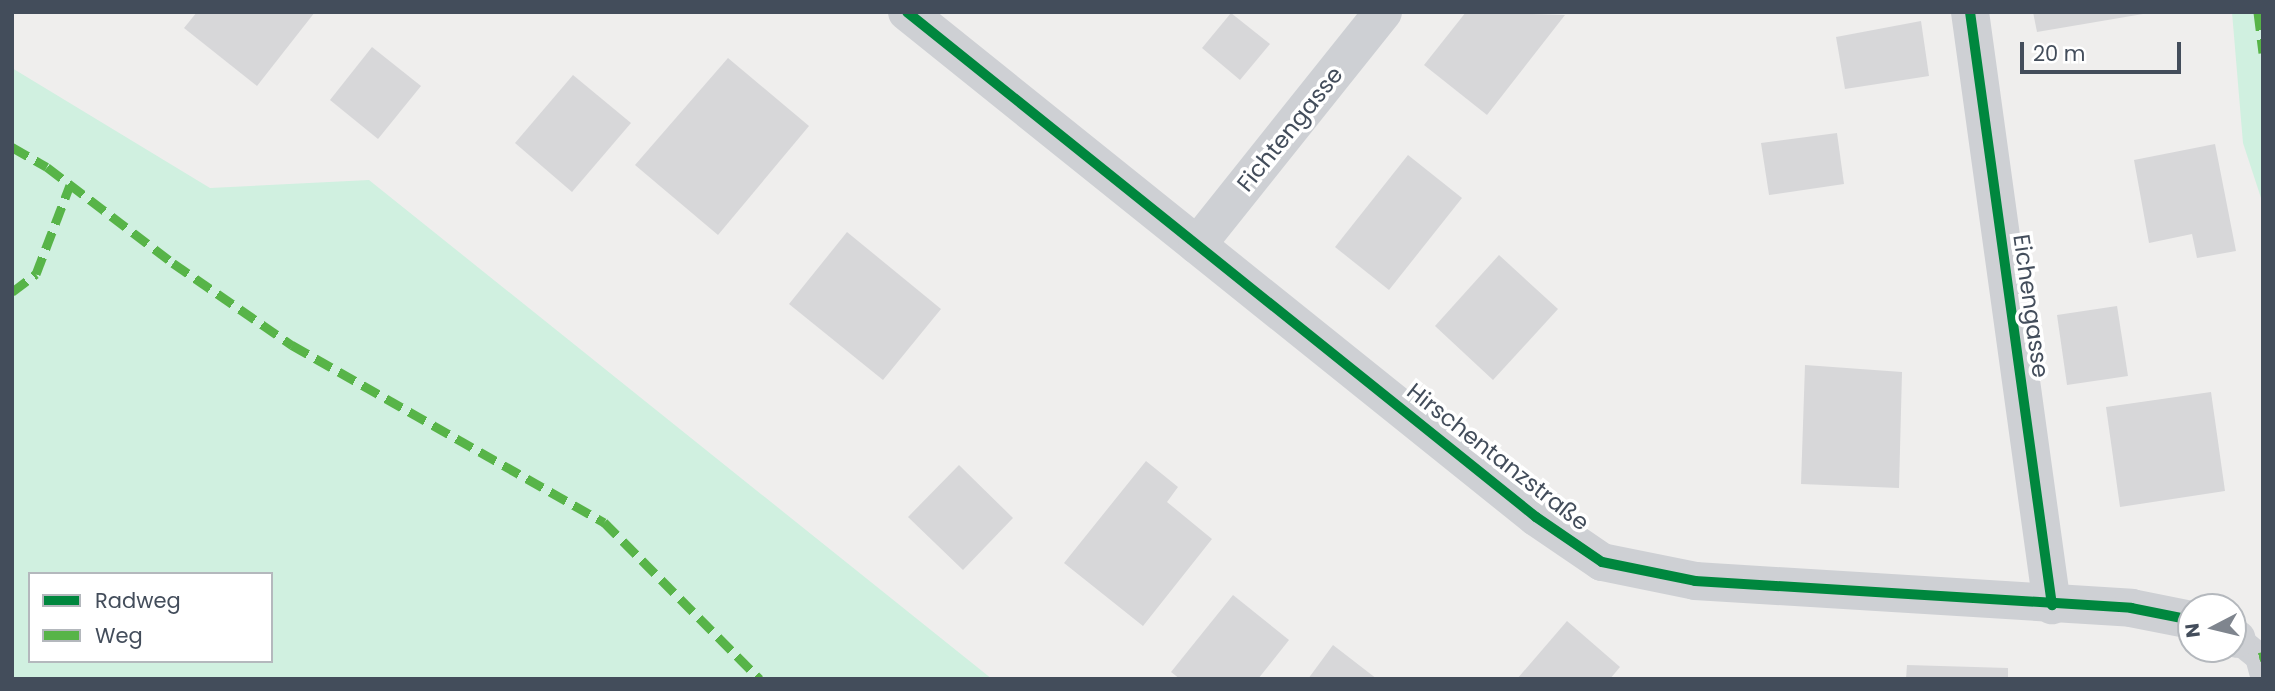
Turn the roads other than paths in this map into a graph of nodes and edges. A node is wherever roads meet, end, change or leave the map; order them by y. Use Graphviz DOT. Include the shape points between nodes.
graph roads {
  1 [pos="907,12"];
  2 [pos="1383,12"];
  3 [pos="1970,12"];
  4 [pos="1197,245"];
  5 [pos="2052,605"];
  6 [pos="2177,617"];
  7 [pos="2247,648"];
  8 [pos="2263,672"];
  1 -- 4 [label="street, Hirschentanzstraße"];
  2 -- 4 [label="street, Fichtengasse"];
  3 -- 5 [label="street, Eichengasse"];
  4 -- 5 [label="street, Hirschentanzstraße" via="1536,517 1602,562 1695,581"];
  5 -- 6 [label="street, Hirschentanzstraße" via="2131,608"];
  7 -- 8 [label="lane" via="2259,657"];
}
